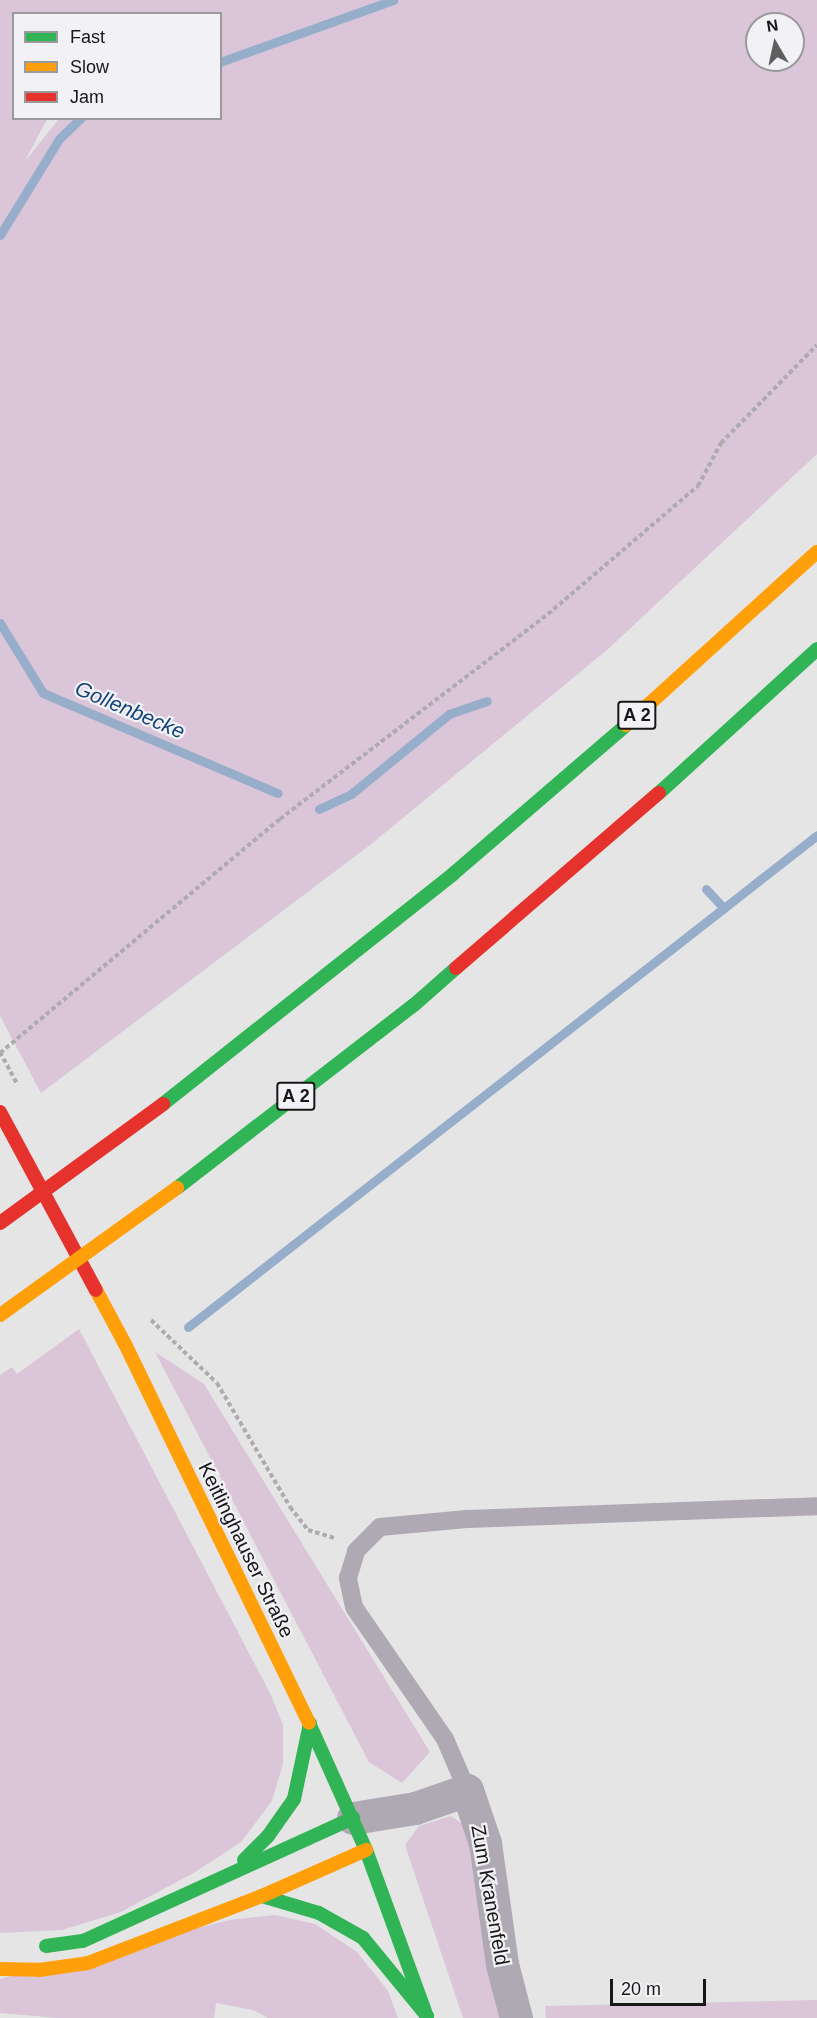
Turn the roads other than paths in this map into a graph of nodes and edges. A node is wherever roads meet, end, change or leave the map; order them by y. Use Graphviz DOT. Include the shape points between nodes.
graph roads {
  1 [pos="817,552"];
  2 [pos="817,649"];
  3 [pos="0,1112"];
  4 [pos="0,1223"];
  5 [pos="0,1315"];
  6 [pos="817,1506"];
  7 [pos="310,1724"];
  8 [pos="467,1790"];
  9 [pos="415,1808"];
  10 [pos="353,1818"];
  11 [pos="366,1850"];
  12 [pos="232,1872"];
  13 [pos="262,1896"];
  14 [pos="29,1947"];
  15 [pos="0,1969"];
  16 [pos="427,2017"];
  17 [pos="516,2018"];
  1 -- 4 [label="main road, A 2, bridge" via="608,741 453,874 163,1104"];
  2 -- 5 [label="main road, A 2, bridge" via="637,813 414,1005 177,1188"];
  3 -- 7 [label="main road, Keitlinghauser Straße" via="125,1344"];
  6 -- 8 [label="lane" via="467,1519 380,1527 356,1551 348,1578 354,1607 445,1739"];
  7 -- 10 [label="main road, Keitlinghauser Straße"];
  7 -- 12 [label="main road" via="294,1799 268,1836"];
  8 -- 9 [label="street"];
  8 -- 17 [label="street, Zum Kranenfeld" via="485,1843 501,1964"];
  9 -- 10 [label="street"];
  9 -- 11 [label="street"];
  10 -- 11 [label="main road, Keitlinghauser Straße"];
  10 -- 12 [label="main road"];
  11 -- 13 [label="main road"];
  11 -- 16 [label="main road, Keitlinghauser Straße"];
  12 -- 14 [label="main road" via="83,1941"];
  13 -- 15 [label="main road" via="88,1963 39,1970"];
  13 -- 16 [label="main road" via="319,1913 363,1938"];
}
